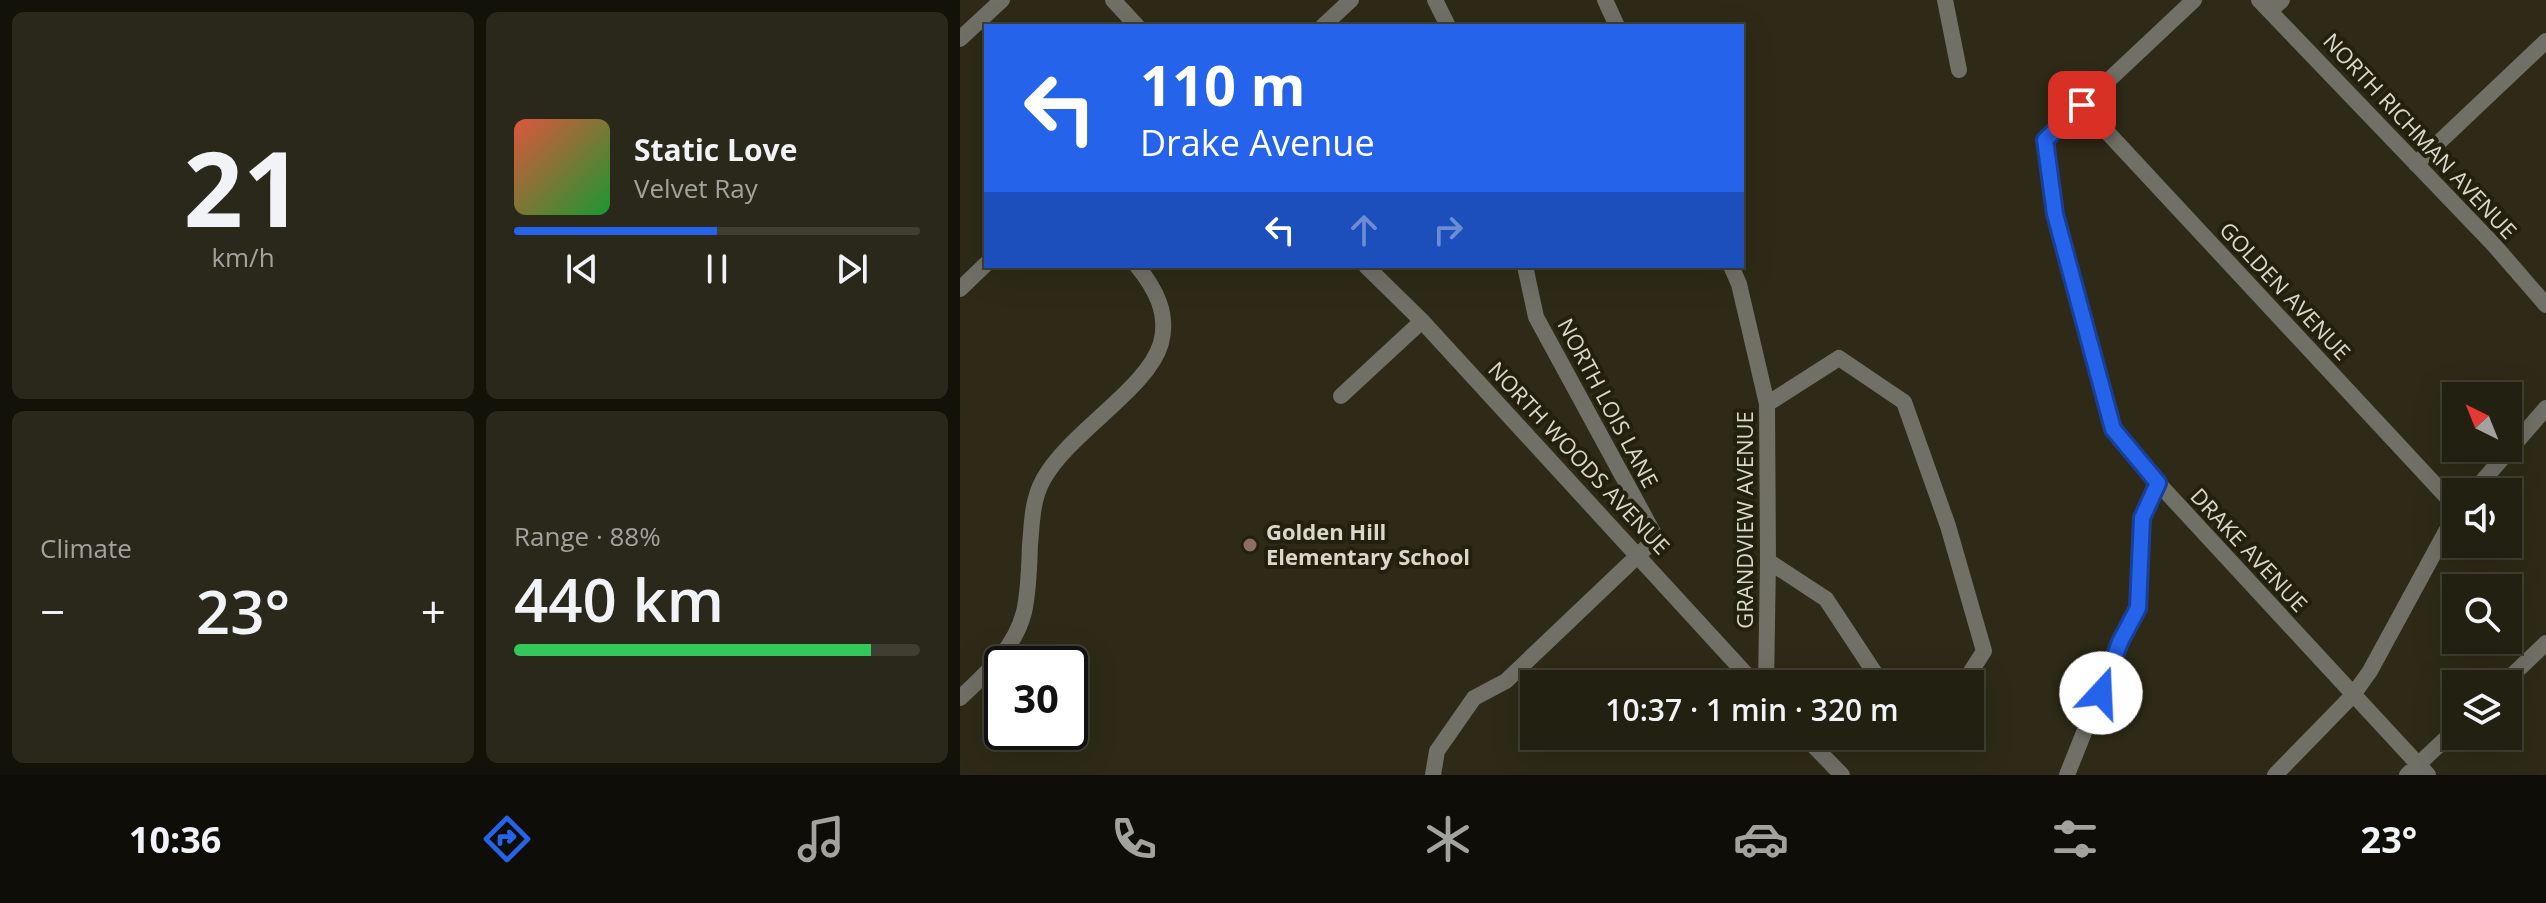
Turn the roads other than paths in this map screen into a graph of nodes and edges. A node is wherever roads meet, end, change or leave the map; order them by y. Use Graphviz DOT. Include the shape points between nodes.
graph roads {
  1 [pos="1002,0"];
  2 [pos="1113,0"];
  3 [pos="1351,0"];
  4 [pos="1435,0"];
  5 [pos="1605,0"];
  6 [pos="1945,0"];
  7 [pos="2194,0"];
  8 [pos="2270,4"];
  9 [pos="1135,24"];
  10 [pos="1325,24"];
  11 [pos="1447,24"];
  12 [pos="1616,24"];
  13 [pos="960,39"];
  14 [pos="2546,41"];
  15 [pos="1959,70"];
  16 [pos="2082,105"];
  17 [pos="2416,164"];
  18 [pos="984,266"];
  19 [pos="1138,268"];
  20 [pos="1368,268"];
  21 [pos="1525,268"];
  22 [pos="1732,268"];
  23 [pos="960,289"];
  24 [pos="2546,305"];
  25 [pos="1422,321"];
  26 [pos="1341,396"];
  27 [pos="1767,404"];
  28 [pos="2546,408"];
  29 [pos="2485,478"];
  30 [pos="2158,483"];
  31 [pos="2442,492"];
  32 [pos="2442,539"];
  33 [pos="1638,555"];
  34 [pos="1768,561"];
  35 [pos="2546,643"];
  36 [pos="1742,670"];
  37 [pos="1766,670"];
  38 [pos="1873,670"];
  39 [pos="1972,670"];
  40 [pos="2518,670"];
  41 [pos="2353,695"];
  42 [pos="960,698"];
  43 [pos="2442,745"];
  44 [pos="1818,750"];
  45 [pos="2418,772"];
  46 [pos="1433,775"];
  47 [pos="1842,775"];
  48 [pos="2067,775"];
  49 [pos="2275,775"];
  1 -- 13 [label="street"];
  2 -- 9 [label="street"];
  3 -- 10 [label="street"];
  4 -- 11 [label="street"];
  5 -- 12 [label="street"];
  6 -- 15 [label="street"];
  7 -- 16 [label="street"];
  8 -- 17 [label="street, NORTH RICHMAN AVENUE"];
  14 -- 17 [label="street"];
  16 -- 30 [label="street, DRAKE AVENUE" via="2045,140 2055,214 2113,429"];
  16 -- 31 [label="street, GOLDEN AVENUE"];
  17 -- 24 [label="street, NORTH RICHMAN AVENUE"];
  18 -- 23 [label="street"];
  19 -- 42 [label="street" via="1162,307 1156,357 1069,445 1042,481 1033,507 1024,612 1015,636 995,665"];
  20 -- 25 [label="street, NORTH WOODS AVENUE"];
  21 -- 33 [label="street, NORTH LOIS LANE" via="1536,317 1653,532 1650,544"];
  22 -- 27 [label="street, GRANDVIEW AVENUE"];
  25 -- 26 [label="street"];
  25 -- 33 [label="street, NORTH WOODS AVENUE"];
  27 -- 34 [label="street, GRANDVIEW AVENUE"];
  27 -- 39 [label="street" via="1839,358 1904,402 1984,651"];
  28 -- 29 [label="street"];
  30 -- 41 [label="street, DRAKE AVENUE"];
  30 -- 48 [label="street" via="2142,518 2138,608"];
  32 -- 41 [label="street"];
  33 -- 36 [label="street, NORTH WOODS AVENUE"];
  33 -- 46 [label="street" via="1506,681 1474,698 1437,751"];
  34 -- 37 [label="street, GRANDVIEW AVENUE"];
  34 -- 38 [label="street" via="1826,599"];
  35 -- 40 [label="street"];
  41 -- 45 [label="street, DRAKE AVENUE"];
  41 -- 49 [label="street"];
  43 -- 45 [label="street"];
  44 -- 47 [label="street"];
}
